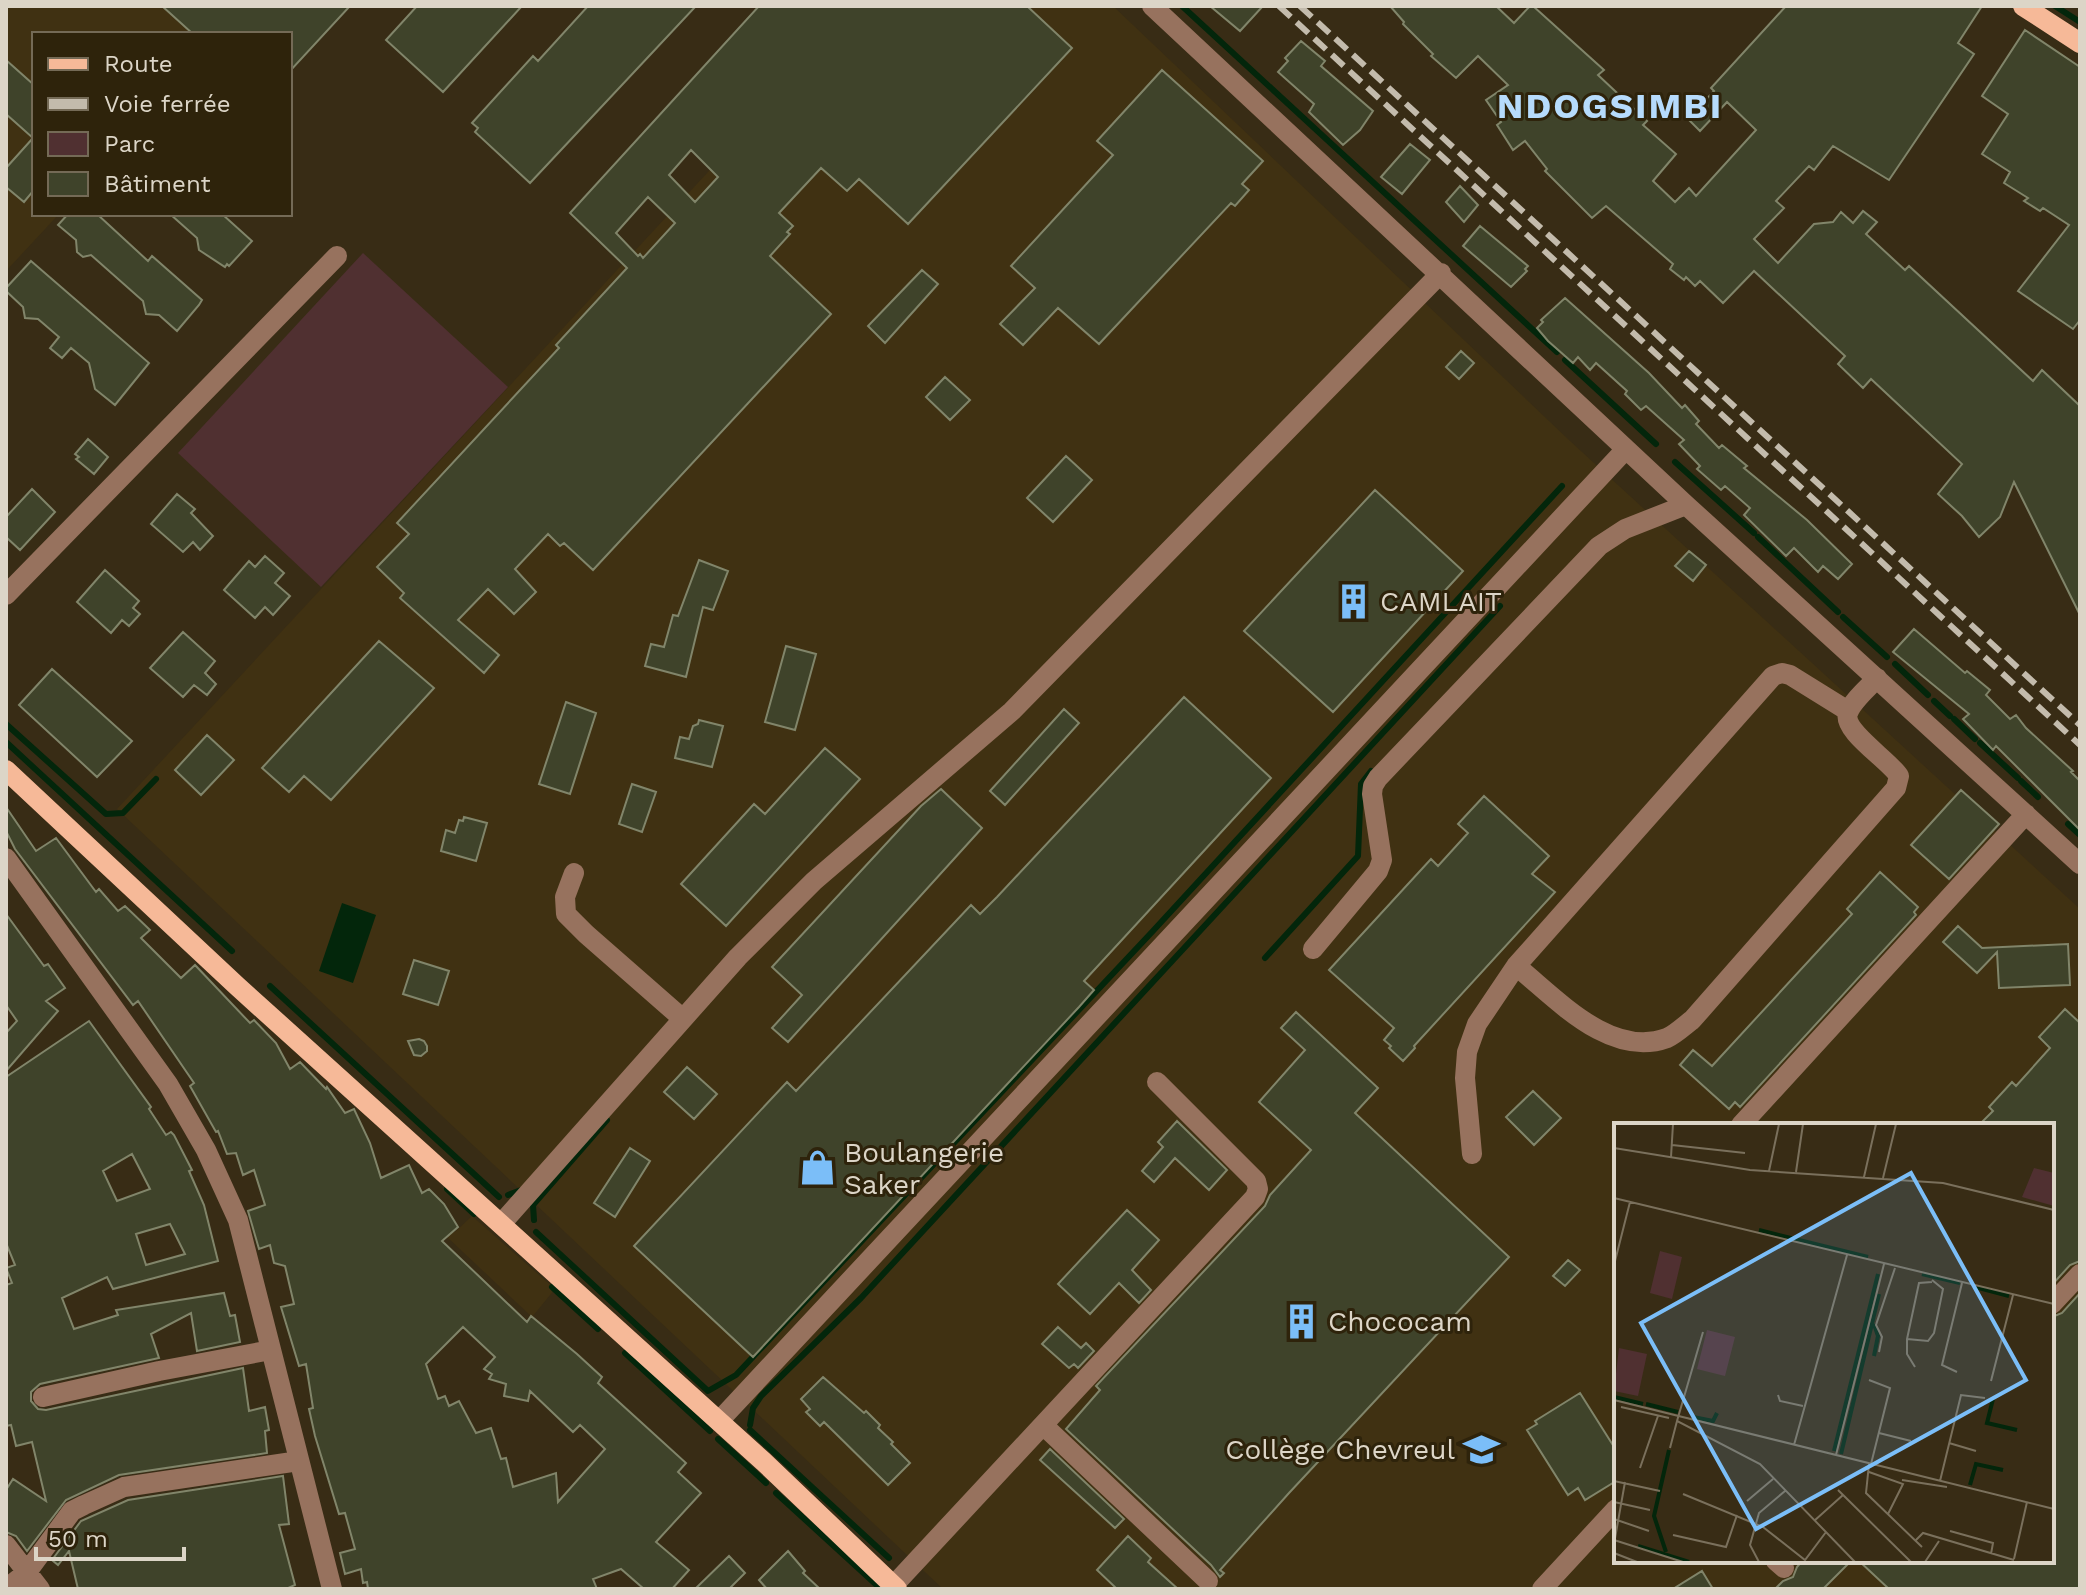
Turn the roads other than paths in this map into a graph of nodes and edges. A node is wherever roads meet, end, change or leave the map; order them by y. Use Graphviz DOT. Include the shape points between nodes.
graph roads {
  1 [pos="1152,6"];
  2 [pos="2023,6"];
  3 [pos="2080,43"];
  4 [pos="337,256"];
  5 [pos="1441,273"];
  6 [pos="1626,449"];
  7 [pos="1686,505"];
  8 [pos="6,595"];
  9 [pos="1877,678"];
  10 [pos="1848,711"];
  11 [pos="6,770"];
  12 [pos="2026,814"];
  13 [pos="6,858"];
  14 [pos="2080,864"];
  15 [pos="574,873"];
  16 [pos="1313,949"];
  17 [pos="1516,966"];
  18 [pos="683,1019"];
  19 [pos="1157,1082"];
  20 [pos="1743,1123"];
  21 [pos="1472,1154"];
  22 [pos="501,1224"];
  23 [pos="2080,1274"];
  24 [pos="2054,1302"];
  25 [pos="271,1350"];
  26 [pos="43,1397"];
  27 [pos="719,1421"];
  28 [pos="1043,1425"];
  29 [pos="299,1461"];
  30 [pos="1614,1511"];
  31 [pos="6,1545"];
  32 [pos="27,1572"];
  33 [pos="1208,1581"];
  34 [pos="886,1585"];
  35 [pos="6,1589"];
  36 [pos="40,1589"];
  37 [pos="332,1589"];
  38 [pos="1542,1589"];
  1 -- 5 [label="street"];
  2 -- 3 [label="main road"];
  4 -- 8 [label="street"];
  5 -- 6 [label="street"];
  5 -- 18 [label="street" via="1067,658 979,741 814,881"];
  6 -- 7 [label="street"];
  6 -- 27 [label="street"];
  7 -- 9 [label="street"];
  7 -- 16 [label="street" via="1625,529 1599,546 1378,778 1372,794 1382,860 1378,871"];
  9 -- 10 [label="street"];
  9 -- 12 [label="street"];
  10 -- 17 [label="street" via="1790,675 1773,676"];
  10 -- 17 [label="street" via="1851,729 1893,766 1899,776 1896,788 1692,1020 1667,1038 1634,1042 1597,1030"];
  11 -- 22 [label="main road"];
  12 -- 14 [label="street"];
  12 -- 20 [label="street"];
  13 -- 25 [label="street" via="168,1084 206,1150 238,1220"];
  15 -- 18 [label="street" via="565,897 566,914"];
  17 -- 21 [label="street" via="1477,1024 1467,1052"];
  18 -- 22 [label="street"];
  19 -- 28 [label="street" via="1256,1181 1258,1189"];
  22 -- 27 [label="main road"];
  23 -- 24 [label="street"];
  25 -- 26 [label="street"];
  25 -- 29 [label="street"];
  27 -- 34 [label="main road"];
  28 -- 33 [label="street"];
  28 -- 34 [label="street"];
  29 -- 32 [label="street" via="124,1487 72,1511"];
  29 -- 37 [label="street"];
  30 -- 38 [label="street"];
  31 -- 32 [label="street"];
  32 -- 35 [label="street"];
  32 -- 36 [label="street"];
}
